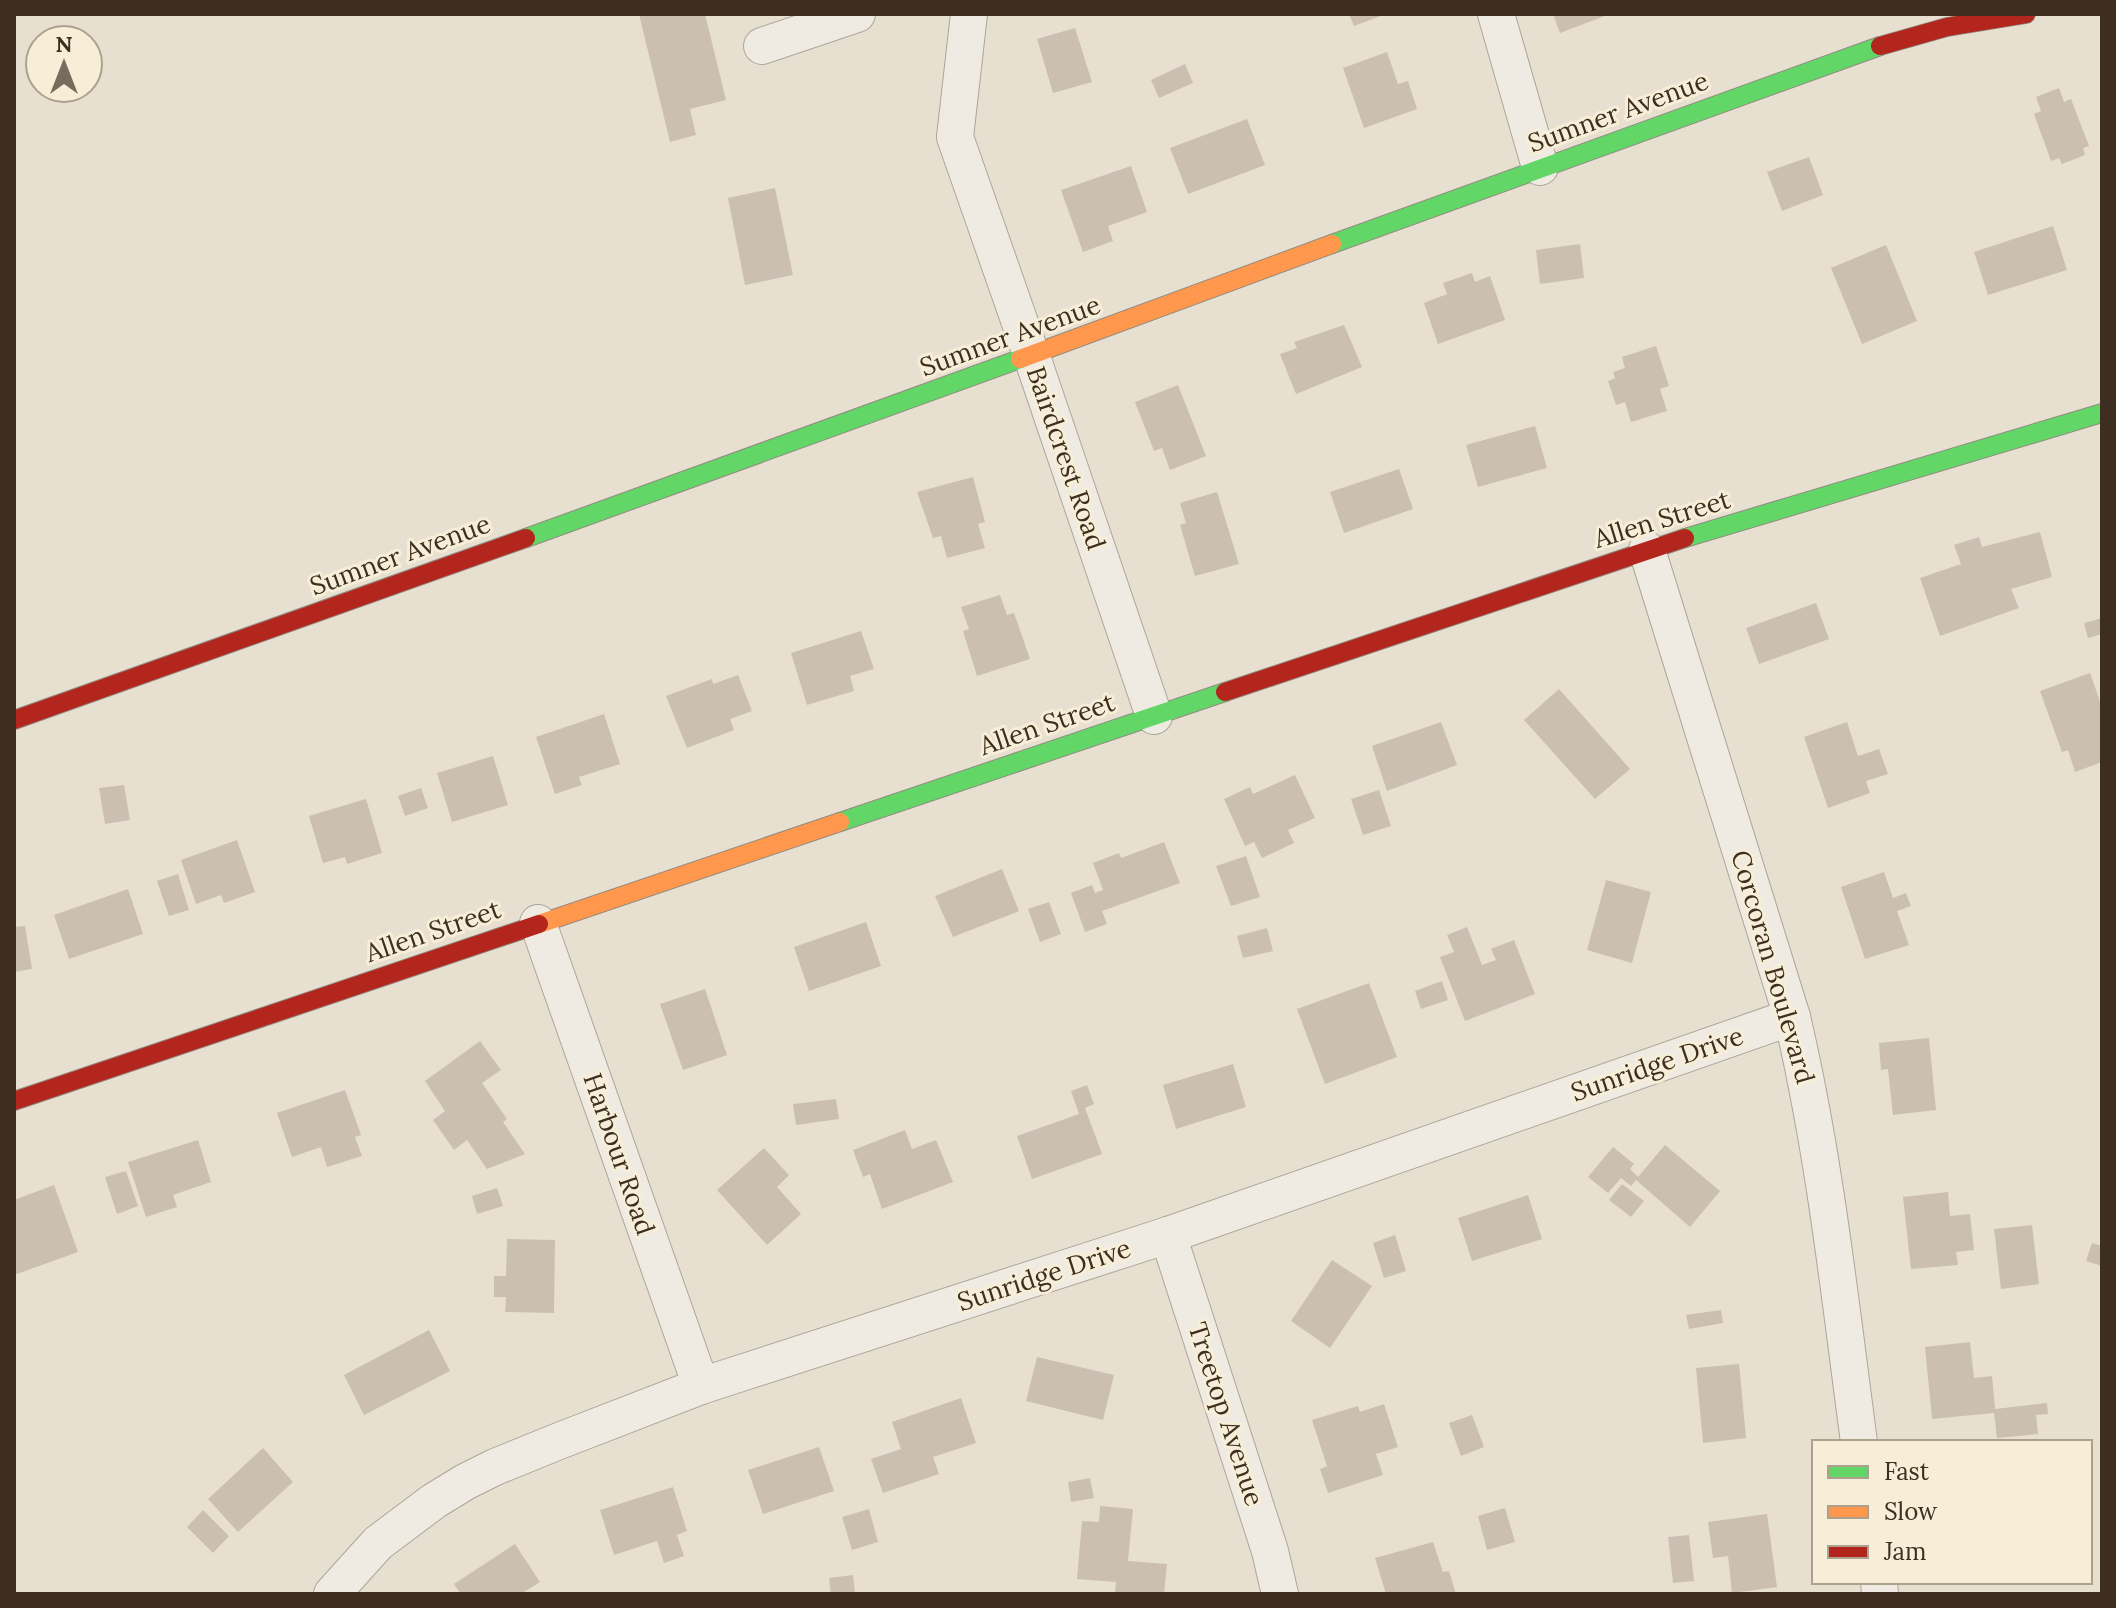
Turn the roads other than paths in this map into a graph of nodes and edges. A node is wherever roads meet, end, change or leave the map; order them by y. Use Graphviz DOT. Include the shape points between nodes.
graph roads {
  1 [pos="857,14"];
  2 [pos="969,14"];
  3 [pos="1496,14"];
  4 [pos="2026,14"];
  5 [pos="762,46"];
  6 [pos="1540,167"];
  7 [pos="1032,357"];
  8 [pos="2102,413"];
  9 [pos="1647,550"];
  10 [pos="1154,716"];
  11 [pos="14,720"];
  12 [pos="538,923"];
  13 [pos="1792,1017"];
  14 [pos="14,1101"];
  15 [pos="1168,1235"];
  16 [pos="701,1386"];
  17 [pos="1859,1440"];
  18 [pos="332,1594"];
  19 [pos="1280,1594"];
  1 -- 5 [label="street"];
  2 -- 7 [label="street, Bairdcrest Road" via="955,137"];
  3 -- 6 [label="street"];
  4 -- 6 [label="main road, Sumner Avenue" via="1923,31"];
  6 -- 7 [label="main road, Sumner Avenue"];
  7 -- 10 [label="street, Bairdcrest Road"];
  7 -- 11 [label="main road, Sumner Avenue"];
  8 -- 9 [label="main road, Allen Street"];
  9 -- 10 [label="main road, Allen Street"];
  9 -- 13 [label="street, Corcoran Boulevard"];
  10 -- 12 [label="main road, Allen Street"];
  12 -- 14 [label="main road, Allen Street"];
  12 -- 16 [label="street, Harbour Road"];
  13 -- 15 [label="street, Sunridge Drive"];
  13 -- 17 [label="street, Corcoran Boulevard" via="1815,1124"];
  15 -- 16 [label="street, Sunridge Drive"];
  15 -- 19 [label="street, Treetop Avenue"];
  16 -- 18 [label="street, Sunridge Drive" via="465,1482 378,1543"];
}
